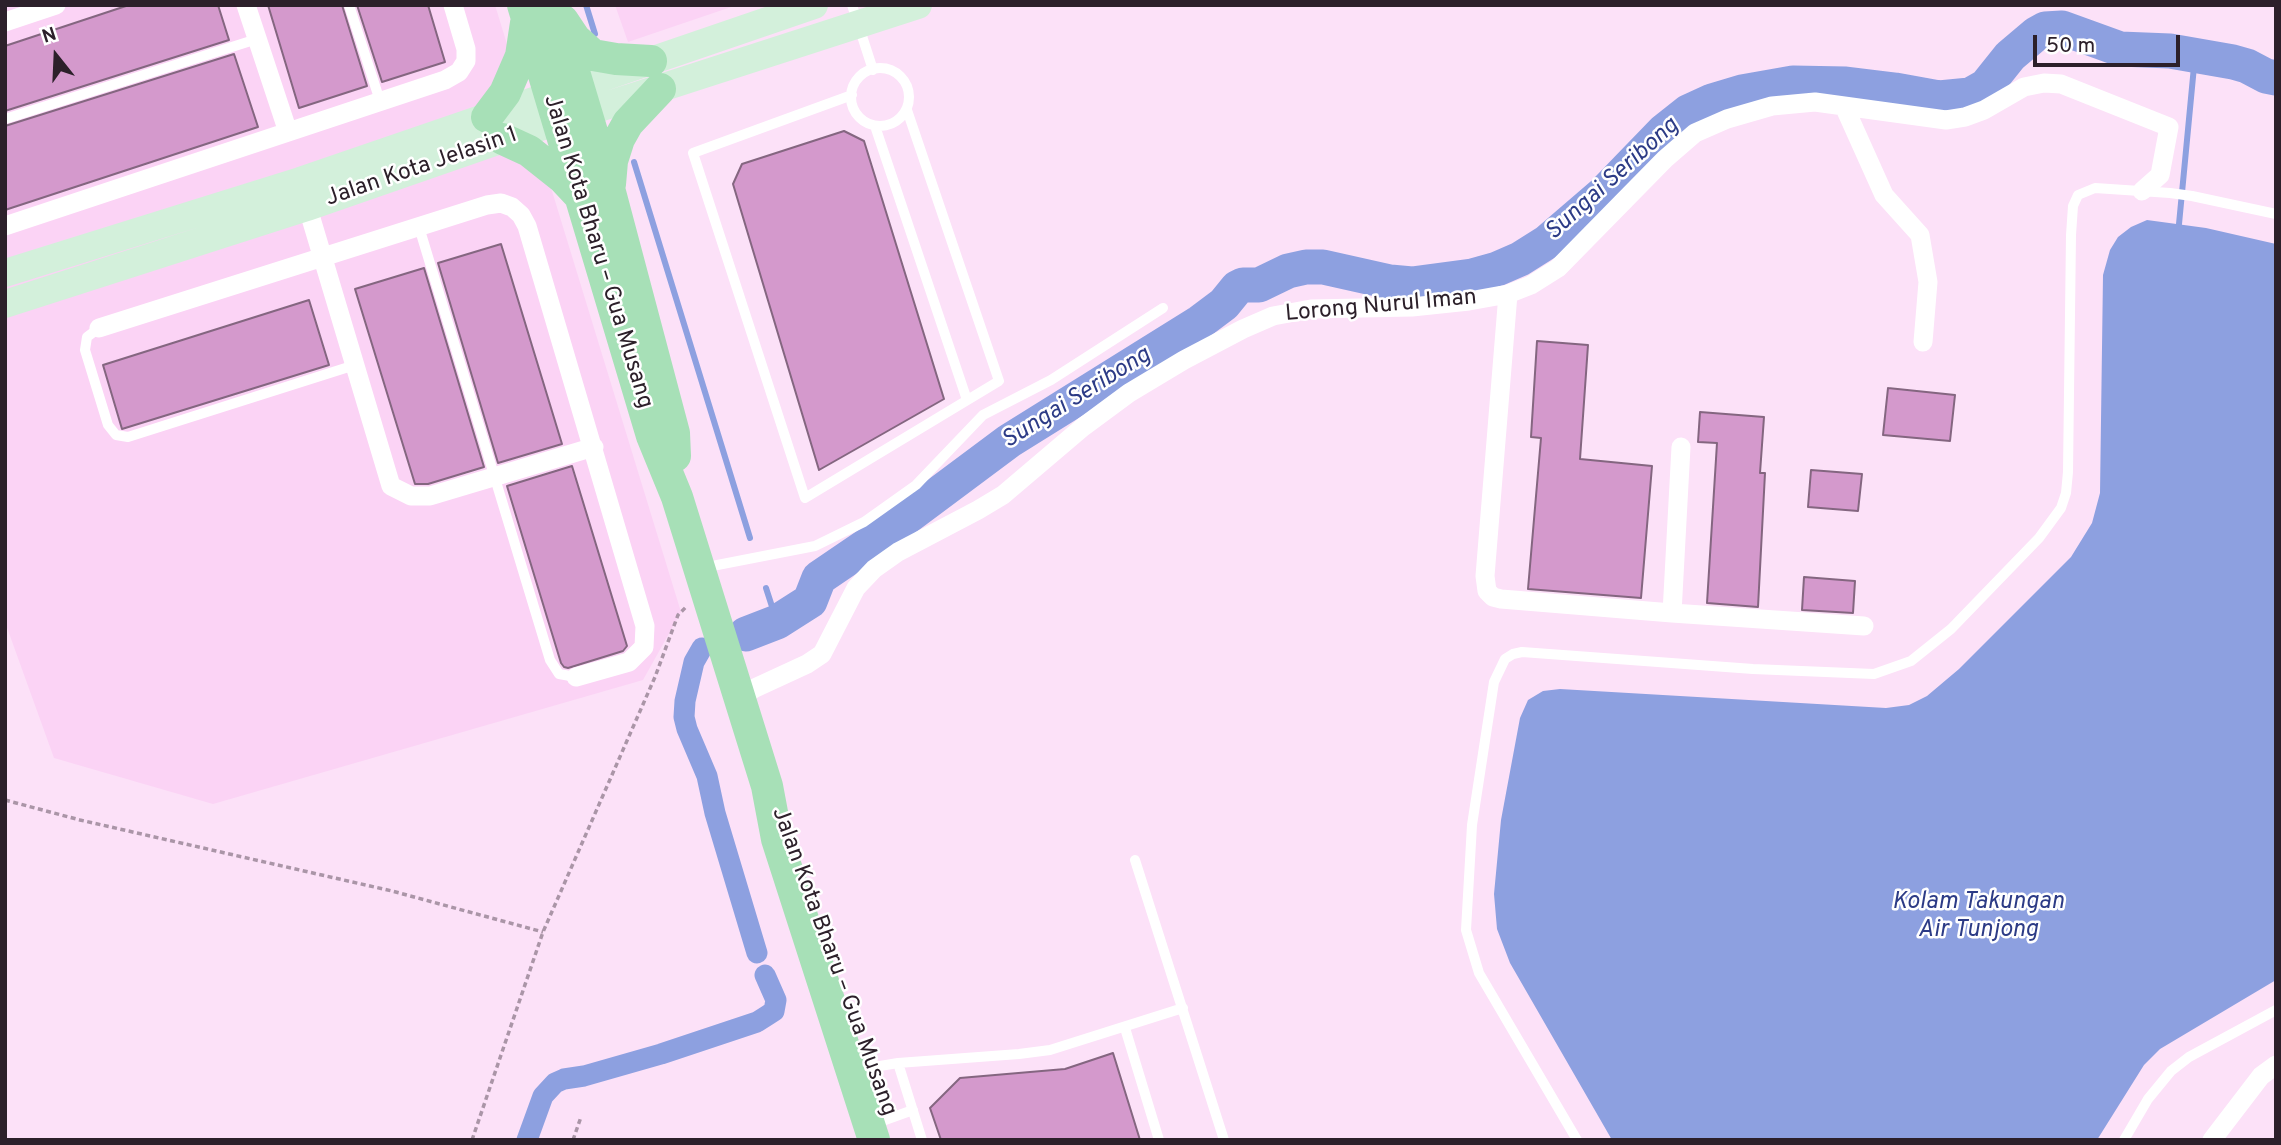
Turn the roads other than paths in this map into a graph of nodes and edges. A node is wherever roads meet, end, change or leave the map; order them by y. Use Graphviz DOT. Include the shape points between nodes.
graph roads {
  1 [pos="56,5"];
  2 [pos="246,5"];
  3 [pos="349,5"];
  4 [pos="453,5"];
  5 [pos="814,5"];
  6 [pos="918,5"];
  7 [pos="539,9"];
  8 [pos="855,15"];
  9 [pos="5,22"];
  10 [pos="257,39"];
  11 [pos="873,70"];
  12 [pos="655,75"];
  13 [pos="852,95"];
  14 [pos="380,101"];
  15 [pos="568,104"];
  16 [pos="1844,106"];
  17 [pos="906,110"];
  18 [pos="5,119"];
  19 [pos="875,126"];
  20 [pos="495,128"];
  21 [pos="288,132"];
  22 [pos="2142,191"];
  23 [pos="303,194"];
  24 [pos="596,196"];
  25 [pos="2276,214"];
  26 [pos="5,226"];
  27 [pos="419,227"];
  28 [pos="323,258"];
  29 [pos="5,273"];
  30 [pos="1508,294"];
  31 [pos="5,304"];
  32 [pos="1163,308"];
  33 [pos="99,328"];
  34 [pos="1923,342"];
  35 [pos="355,365"];
  36 [pos="967,400"];
  37 [pos="594,447"];
  38 [pos="1681,447"];
  39 [pos="495,477"];
  40 [pos="698,569"];
  41 [pos="1672,613"];
  42 [pos="1864,626"];
  43 [pos="576,677"];
  44 [pos="739,699"];
  45 [pos="1135,860"];
  46 [pos="1183,1009"];
  47 [pos="2276,1010"];
  48 [pos="1125,1028"];
  49 [pos="2276,1065"];
  50 [pos="874,1067"];
  51 [pos="888,1127"];
  52 [pos="922,1140"];
  53 [pos="1159,1140"];
  54 [pos="1224,1140"];
  55 [pos="1577,1140"];
  56 [pos="2124,1140"];
  57 [pos="2212,1140"];
  1 -- 9 [label="street"];
  2 -- 10 [label="street"];
  3 -- 14 [label="lane"];
  4 -- 14 [label="street" via="466,48 466,61 459,72"];
  5 -- 12 [label="street"];
  6 -- 8 [label="street"];
  7 -- 12 [label="main road" via="593,55"];
  7 -- 15 [label="main road, Jalan Kota Bharu – Gua Musang"];
  7 -- 20 [label="main road"];
  8 -- 11 [label="lane"];
  8 -- 12 [label="street"];
  10 -- 18 [label="lane"];
  10 -- 21 [label="street"];
  11 -- 13 [label="lane" via="858,79"];
  11 -- 17 [label="lane" via="891,71 906,83"];
  12 -- 15 [label="street"];
  12 -- 24 [label="main road" via="619,138"];
  13 -- 19 [label="lane" via="860,118"];
  13 -- 36 [label="lane" via="693,153 806,498"];
  14 -- 21 [label="street"];
  15 -- 20 [label="street"];
  15 -- 24 [label="main road, Jalan Kota Bharu – Gua Musang"];
  16 -- 22 [label="street, Lorong Nurul Iman" via="1946,120 1984,110 2024,87 2061,85 2169,127 2161,175"];
  16 -- 30 [label="street, Lorong Nurul Iman" via="1815,102 1772,106 1695,133 1558,268"];
  16 -- 34 [label="street" via="1884,195 1920,235 1928,282"];
  17 -- 19 [label="lane" via="893,123"];
  17 -- 36 [label="lane" via="999,381"];
  19 -- 36 [label="lane"];
  20 -- 23 [label="street"];
  20 -- 24 [label="main road"];
  21 -- 26 [label="street"];
  22 -- 25 [label="lane" via="2192,196"];
  22 -- 55 [label="lane" via="2095,188 2078,195 2073,205 2068,472 2061,508 2039,538 1924,652 1901,666 1874,674 1522,652 1505,659 1494,682 1472,825 1466,930 1479,973"];
  23 -- 28 [label="street"];
  23 -- 29 [label="street"];
  23 -- 31 [label="street, Jalan Kota Jelasin 1"];
  24 -- 40 [label="main road, Jalan Kota Bharu – Gua Musang" via="652,436 677,497"];
  27 -- 28 [label="street"];
  27 -- 37 [label="street" via="501,203 521,215"];
  27 -- 39 [label="lane"];
  28 -- 33 [label="street"];
  28 -- 35 [label="street"];
  30 -- 41 [label="street" via="1485,576 1488,591 1502,599"];
  30 -- 44 [label="street, Lorong Nurul Iman" via="1412,307 1311,309 1273,316 1184,360 1083,427 1003,495 874,569 856,588 822,654"];
  32 -- 40 [label="lane" via="1051,380 983,415 916,485 864,522 815,546"];
  33 -- 35 [label="lane" via="87,337 85,350 108,425 116,435 128,437"];
  35 -- 39 [label="street" via="391,486 411,496 430,495"];
  37 -- 39 [label="street"];
  37 -- 43 [label="street" via="645,626 644,647 629,662"];
  38 -- 41 [label="street"];
  39 -- 43 [label="lane" via="550,660 559,674"];
  40 -- 44 [label="main road, Jalan Kota Bharu – Gua Musang"];
  41 -- 42 [label="street"];
  44 -- 50 [label="main road, Jalan Kota Bharu – Gua Musang" via="767,786 782,811"];
  45 -- 46 [label="lane"];
  46 -- 48 [label="lane"];
  46 -- 54 [label="lane"];
  47 -- 56 [label="lane" via="2171,1071"];
  48 -- 50 [label="lane" via="1050,1050"];
  48 -- 53 [label="lane"];
  49 -- 57 [label="street" via="2262,1076"];
  50 -- 51 [label="main road, Jalan Kota Bharu – Gua Musang"];
  51 -- 52 [label="lane"];
}
